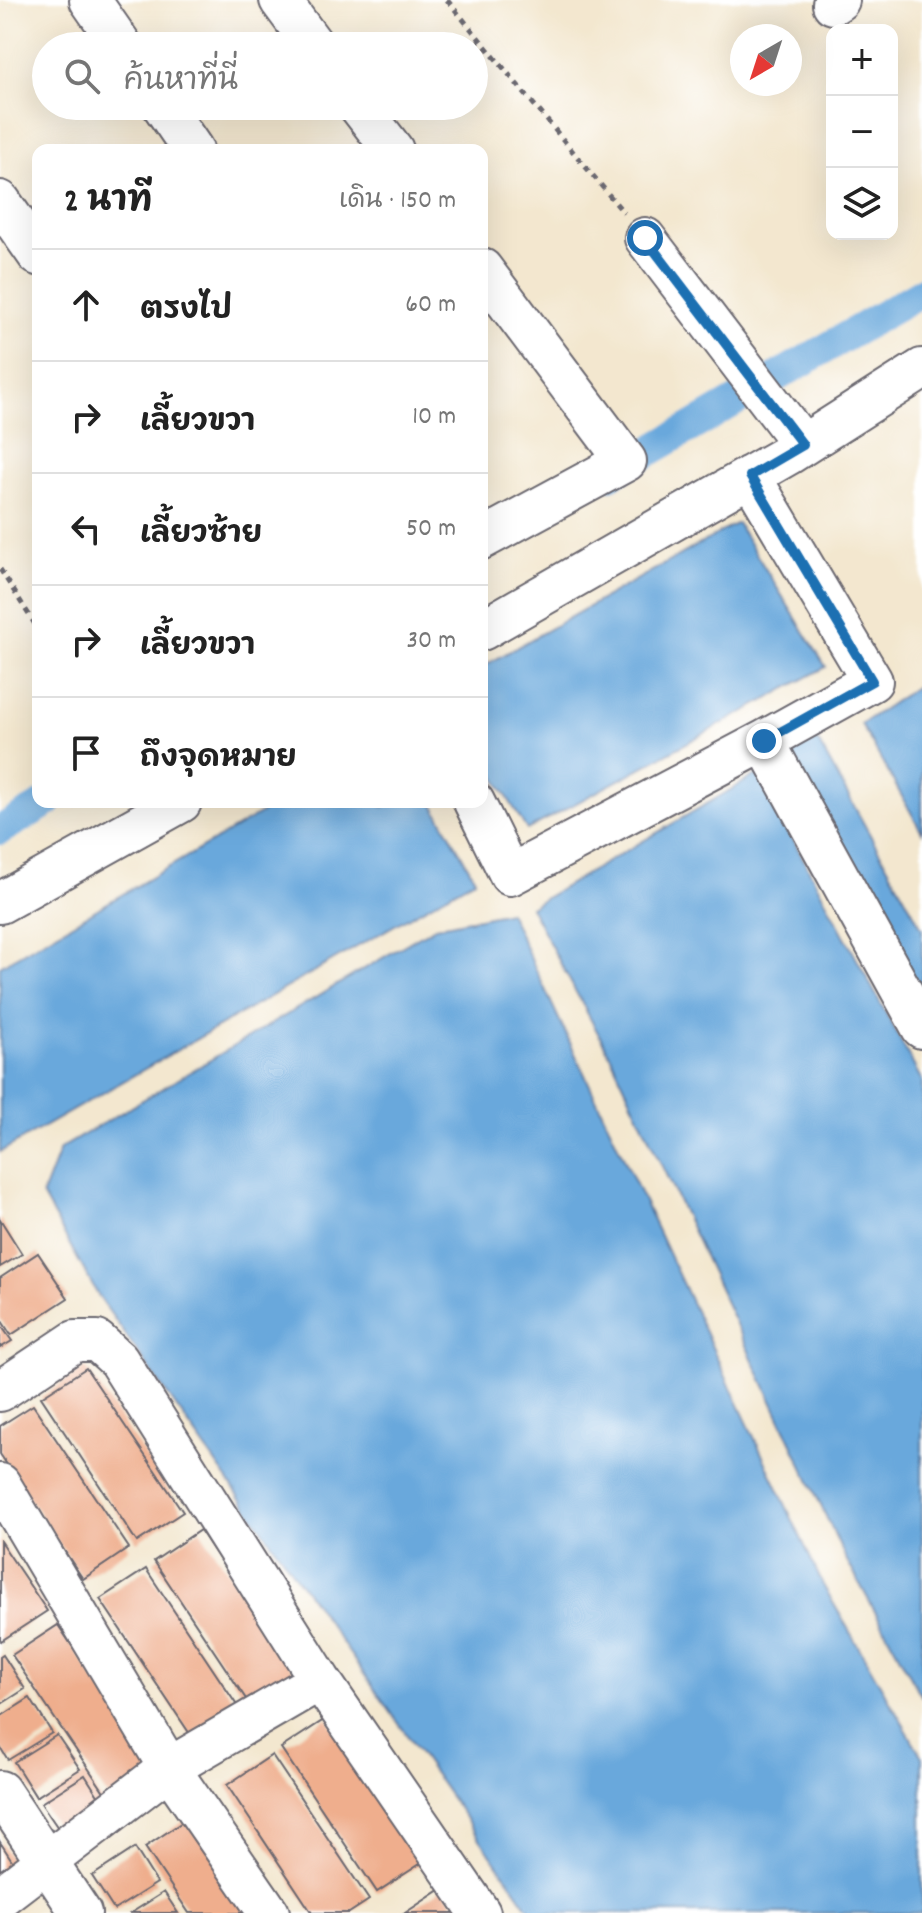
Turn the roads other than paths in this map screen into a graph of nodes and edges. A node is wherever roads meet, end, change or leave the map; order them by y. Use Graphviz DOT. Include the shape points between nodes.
graph roads {
  1 [pos="90,0"];
  2 [pos="280,0"];
  3 [pos="112,32"];
  4 [pos="304,32"];
  5 [pos="173,120"];
  6 [pos="370,120"];
  7 [pos="189,144"];
  8 [pos="388,144"];
  9 [pos="0,201"];
  10 [pos="645,238"];
  11 [pos="32,246"];
  12 [pos="488,277"];
  13 [pos="922,369"];
  14 [pos="796,435"];
  15 [pos="750,476"];
  16 [pos="488,536"];
  17 [pos="488,627"];
  18 [pos="764,741"];
  19 [pos="170,808"];
  20 [pos="477,808"];
  21 [pos="0,903"];
  22 [pos="922,1028"];
  23 [pos="0,1391"];
  24 [pos="0,1484"];
  25 [pos="320,1680"];
  26 [pos="169,1768"];
  27 [pos="0,1791"];
  28 [pos="46,1861"];
  29 [pos="0,1897"];
  30 [pos="81,1913"];
  31 [pos="269,1913"];
  32 [pos="480,1913"];
  1 -- 3 [label="street"];
  2 -- 4 [label="street"];
  5 -- 7 [label="street"];
  6 -- 8 [label="street"];
  9 -- 11 [label="street"];
  10 -- 14 [label="street"];
  12 -- 16 [label="street" via="626,461"];
  13 -- 14 [label="street"];
  14 -- 15 [label="street"];
  15 -- 17 [label="street"];
  15 -- 18 [label="street" via="872,681"];
  18 -- 20 [label="street" via="510,875"];
  18 -- 22 [label="street"];
  19 -- 21 [label="street"];
  23 -- 25 [label="street" via="75,1341 97,1341 118,1360"];
  24 -- 26 [label="street"];
  25 -- 26 [label="street"];
  25 -- 32 [label="street"];
  26 -- 28 [label="street"];
  26 -- 31 [label="street"];
  27 -- 28 [label="street"];
  28 -- 29 [label="street"];
  28 -- 30 [label="street"];
}
